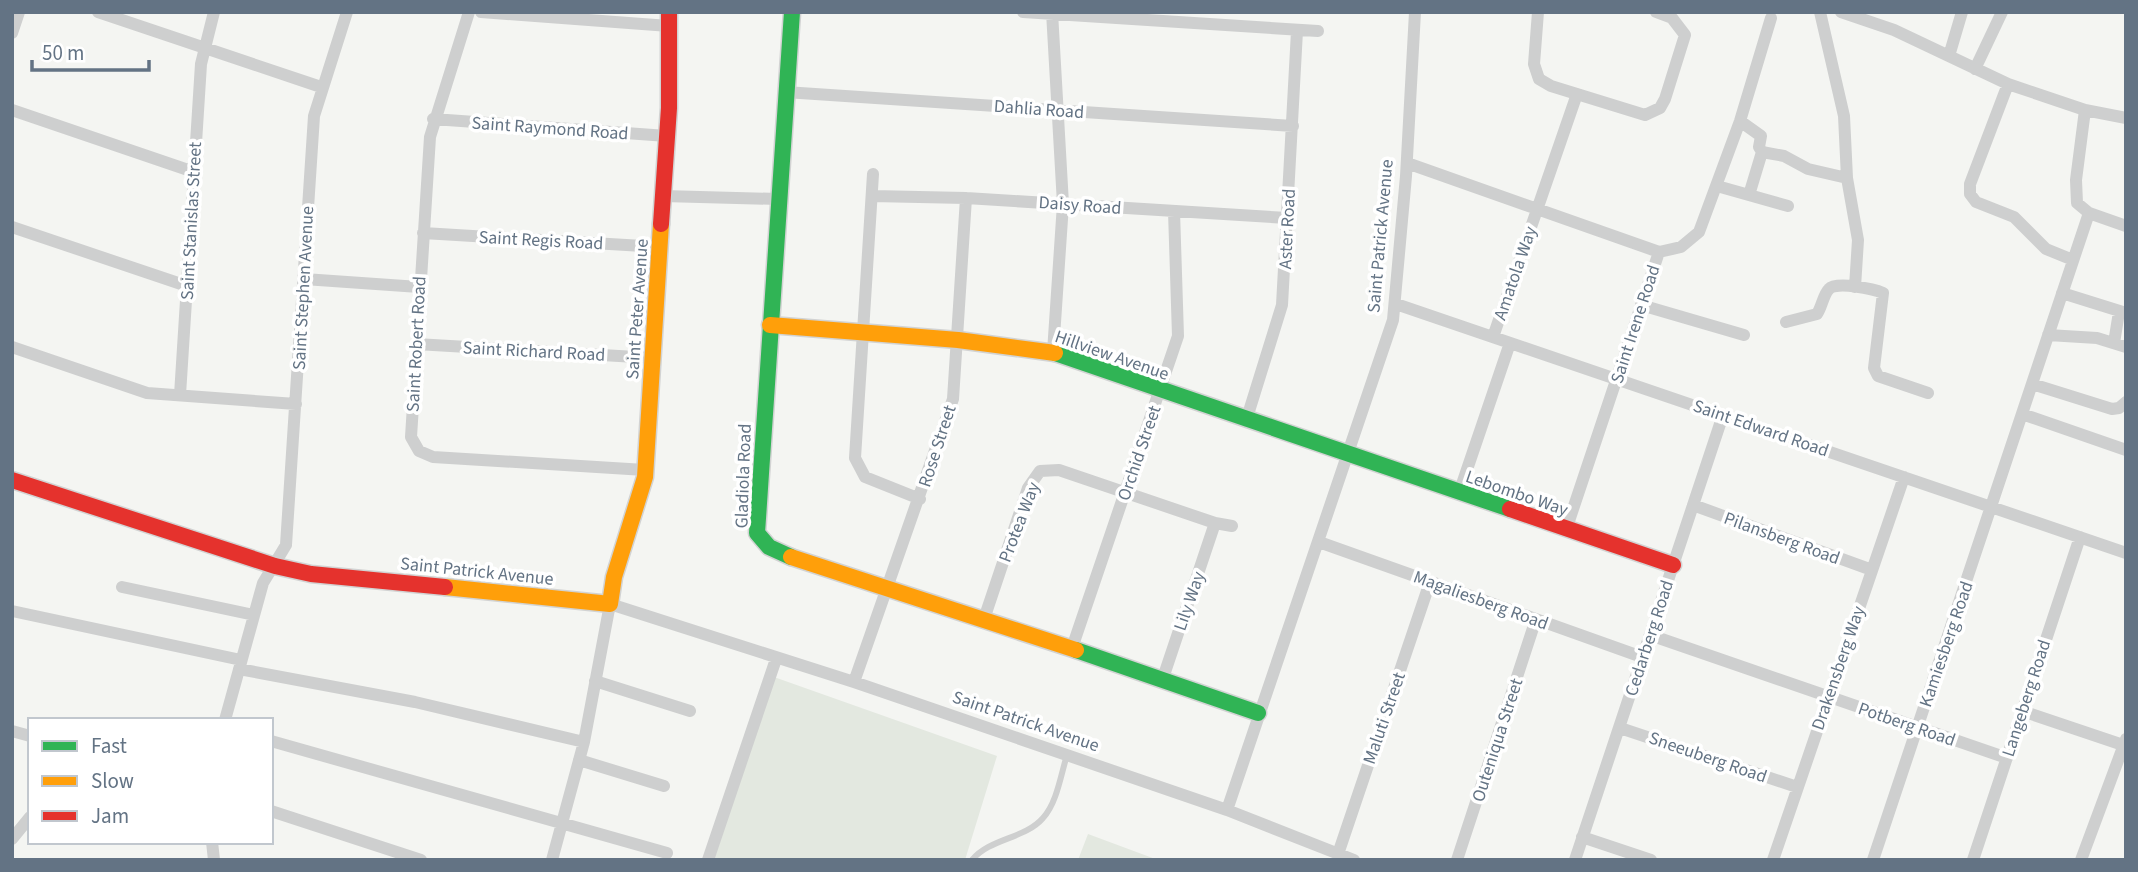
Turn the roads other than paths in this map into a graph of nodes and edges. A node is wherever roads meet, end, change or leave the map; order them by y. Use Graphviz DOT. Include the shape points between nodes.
graph roads {
  1 [pos="19,12"];
  2 [pos="98,12"];
  3 [pos="214,12"];
  4 [pos="346,12"];
  5 [pos="469,12"];
  6 [pos="481,12"];
  7 [pos="792,12"];
  8 [pos="1023,12"];
  9 [pos="1415,12"];
  10 [pos="1538,12"];
  11 [pos="1656,12"];
  12 [pos="1820,12"];
  13 [pos="1841,12"];
  14 [pos="1962,12"];
  15 [pos="2003,12"];
  16 [pos="1052,13"];
  17 [pos="1771,18"];
  18 [pos="669,19"];
  19 [pos="1297,31"];
  20 [pos="1318,32"];
  21 [pos="12,33"];
  22 [pos="203,47"];
  23 [pos="1949,56"];
  24 [pos="1975,69"];
  25 [pos="2008,84"];
  26 [pos="321,87"];
  27 [pos="785,92"];
  28 [pos="1577,94"];
  29 [pos="12,110"];
  30 [pos="1058,110"];
  31 [pos="2085,110"];
  32 [pos="2126,118"];
  33 [pos="433,119"];
  34 [pos="1740,121"];
  35 [pos="1293,126"];
  36 [pos="667,136"];
  37 [pos="1762,152"];
  38 [pos="1407,163"];
  39 [pos="194,172"];
  40 [pos="873,174"];
  41 [pos="1847,178"];
  42 [pos="1717,186"];
  43 [pos="1749,195"];
  44 [pos="663,196"];
  45 [pos="872,196"];
  46 [pos="967,198"];
  47 [pos="778,199"];
  48 [pos="1063,204"];
  49 [pos="1788,206"];
  50 [pos="1537,209"];
  51 [pos="1174,211"];
  52 [pos="2089,213"];
  53 [pos="1287,218"];
  54 [pos="2126,226"];
  55 [pos="12,227"];
  56 [pos="423,233"];
  57 [pos="660,247"];
  58 [pos="1659,252"];
  59 [pos="2073,260"];
  60 [pos="304,279"];
  61 [pos="187,286"];
  62 [pos="419,287"];
  63 [pos="1854,287"];
  64 [pos="2062,293"];
  65 [pos="1396,304"];
  66 [pos="1641,305"];
  67 [pos="2123,313"];
  68 [pos="1786,322"];
  69 [pos="770,325"];
  70 [pos="862,332"];
  71 [pos="1744,335"];
  72 [pos="2048,335"];
  73 [pos="1493,337"];
  74 [pos="958,340"];
  75 [pos="1510,343"];
  76 [pos="416,344"];
  77 [pos="2120,345"];
  78 [pos="12,347"];
  79 [pos="1052,352"];
  80 [pos="653,358"];
  81 [pos="1617,379"];
  82 [pos="2032,384"];
  83 [pos="1160,391"];
  84 [pos="1928,393"];
  85 [pos="180,396"];
  86 [pos="2126,402"];
  87 [pos="296,404"];
  88 [pos="2022,414"];
  89 [pos="1723,415"];
  90 [pos="1246,421"];
  91 [pos="2126,450"];
  92 [pos="1349,456"];
  93 [pos="645,470"];
  94 [pos="1904,477"];
  95 [pos="12,480"];
  96 [pos="1126,492"];
  97 [pos="1459,493"];
  98 [pos="919,499"];
  99 [pos="1693,505"];
  100 [pos="1992,507"];
  101 [pos="1215,523"];
  102 [pos="1232,526"];
  103 [pos="1566,530"];
  104 [pos="2080,537"];
  105 [pos="1319,542"];
  106 [pos="2126,553"];
  107 [pos="1673,565"];
  108 [pos="275,566"];
  109 [pos="1872,570"];
  110 [pos="1430,582"];
  111 [pos="122,587"];
  112 [pos="890,588"];
  113 [pos="610,604"];
  114 [pos="12,611"];
  115 [pos="254,615"];
  116 [pos="984,619"];
  117 [pos="1536,619"];
  118 [pos="1650,635"];
  119 [pos="1072,648"];
  120 [pos="1642,657"];
  121 [pos="776,659"];
  122 [pos="240,665"];
  123 [pos="1163,678"];
  124 [pos="595,681"];
  125 [pos="854,682"];
  126 [pos="1828,696"];
  127 [pos="2022,710"];
  128 [pos="690,711"];
  129 [pos="1258,713"];
  130 [pos="226,718"];
  131 [pos="1917,727"];
  132 [pos="1620,728"];
  133 [pos="273,742"];
  134 [pos="584,742"];
  135 [pos="2125,743"];
  136 [pos="1067,755"];
  137 [pos="2007,758"];
  138 [pos="579,760"];
  139 [pos="664,786"];
  140 [pos="1797,787"];
  141 [pos="1227,810"];
  142 [pos="273,812"];
  143 [pos="28,819"];
  144 [pos="562,824"];
  145 [pos="1583,837"];
  146 [pos="12,839"];
  147 [pos="667,853"];
  148 [pos="1338,854"];
  149 [pos="421,860"];
  150 [pos="552,860"];
  151 [pos="708,860"];
  152 [pos="972,860"];
  153 [pos="1354,860"];
  154 [pos="1457,860"];
  155 [pos="1575,860"];
  156 [pos="1651,860"];
  157 [pos="1773,860"];
  158 [pos="1873,860"];
  159 [pos="1973,860"];
  160 [pos="2081,860"];
  1 -- 21 [label="street"];
  2 -- 22 [label="street"];
  3 -- 22 [label="street, Saint Stanislas Street"];
  4 -- 26 [label="street, Saint Stephen Avenue"];
  5 -- 33 [label="street, Saint Robert Road"];
  6 -- 18 [label="street"];
  7 -- 27 [label="street, Gladiola Road"];
  8 -- 16 [label="street"];
  9 -- 38 [label="street, Saint Patrick Avenue"];
  10 -- 28 [label="street" via="1536,73 1545,82"];
  11 -- 28 [label="street" via="1672,18 1685,35 1660,108 1652,114 1638,114"];
  12 -- 41 [label="street" via="1842,106"];
  13 -- 23 [label="street"];
  14 -- 23 [label="street"];
  15 -- 24 [label="street"];
  16 -- 19 [label="street"];
  16 -- 30 [label="street"];
  17 -- 34 [label="street"];
  18 -- 36 [label="street, Saint Peter Avenue"];
  19 -- 20 [label="street"];
  19 -- 35 [label="street, Aster Road"];
  22 -- 26 [label="street"];
  22 -- 39 [label="street, Saint Stanislas Street"];
  23 -- 24 [label="street"];
  24 -- 25 [label="street"];
  25 -- 31 [label="street"];
  25 -- 59 [label="street" via="1970,194 1976,202 2014,217 2049,251"];
  26 -- 60 [label="street, Saint Stephen Avenue" via="313,129"];
  27 -- 30 [label="street, Dahlia Road"];
  27 -- 47 [label="street, Gladiola Road"];
  28 -- 50 [label="street, Amatola Way"];
  29 -- 39 [label="street"];
  30 -- 35 [label="street, Dahlia Road"];
  30 -- 48 [label="street"];
  31 -- 32 [label="street"];
  31 -- 52 [label="street" via="2075,197"];
  33 -- 36 [label="street, Saint Raymond Road"];
  33 -- 56 [label="street, Saint Robert Road"];
  34 -- 37 [label="street" via="1760,134"];
  34 -- 42 [label="street"];
  35 -- 53 [label="street, Aster Road"];
  36 -- 44 [label="street, Saint Peter Avenue"];
  37 -- 41 [label="street"];
  37 -- 43 [label="street"];
  38 -- 50 [label="street, Saint Irene Road"];
  38 -- 65 [label="street, Saint Patrick Avenue"];
  39 -- 61 [label="street, Saint Stanislas Street"];
  40 -- 45 [label="street"];
  41 -- 63 [label="street" via="1858,240"];
  42 -- 43 [label="street"];
  42 -- 58 [label="street" via="1693,240"];
  43 -- 49 [label="street"];
  44 -- 47 [label="street"];
  44 -- 57 [label="street, Saint Peter Avenue"];
  45 -- 46 [label="street, Daisy Road"];
  45 -- 70 [label="street"];
  46 -- 48 [label="street, Daisy Road"];
  46 -- 74 [label="street, Rose Street"];
  47 -- 69 [label="street, Gladiola Road"];
  48 -- 51 [label="street, Daisy Road"];
  48 -- 79 [label="street"];
  50 -- 58 [label="street, Saint Irene Road"];
  50 -- 73 [label="street, Amatola Way"];
  51 -- 53 [label="street, Daisy Road"];
  51 -- 83 [label="street, Orchid Street" via="1180,325"];
  52 -- 54 [label="street"];
  52 -- 59 [label="street, Kamiesberg Road"];
  53 -- 90 [label="street, Aster Road" via="1282,305"];
  55 -- 61 [label="street"];
  56 -- 57 [label="street, Saint Regis Road"];
  56 -- 62 [label="street, Saint Robert Road"];
  57 -- 80 [label="street, Saint Peter Avenue"];
  58 -- 66 [label="street, Saint Irene Road"];
  59 -- 64 [label="street, Kamiesberg Road"];
  60 -- 62 [label="street"];
  60 -- 87 [label="street, Saint Stephen Avenue"];
  61 -- 85 [label="street, Saint Stanislas Street"];
  62 -- 76 [label="street, Saint Robert Road"];
  63 -- 68 [label="street" via="1831,287 1817,314"];
  63 -- 84 [label="street" via="1883,293 1874,368 1878,376"];
  64 -- 67 [label="street"];
  64 -- 72 [label="street, Kamiesberg Road"];
  65 -- 73 [label="street, Saint Edward Road"];
  65 -- 92 [label="street, Saint Patrick Avenue"];
  66 -- 71 [label="street"];
  66 -- 81 [label="street, Saint Irene Road"];
  67 -- 77 [label="street"];
  69 -- 70 [label="street, Hillview Avenue"];
  69 -- 112 [label="street, Gladiola Road" via="757,534 765,546 786,555"];
  70 -- 74 [label="street, Hillview Avenue"];
  70 -- 98 [label="street" via="857,466 872,481"];
  72 -- 77 [label="street"];
  72 -- 82 [label="street, Kamiesberg Road"];
  73 -- 75 [label="street, Saint Edward Road"];
  74 -- 79 [label="street, Hillview Avenue"];
  74 -- 98 [label="street, Rose Street" via="953,399"];
  75 -- 81 [label="street, Saint Edward Road"];
  75 -- 97 [label="street"];
  76 -- 80 [label="street, Saint Richard Road"];
  76 -- 93 [label="street, Saint Robert Road" via="411,437 425,454"];
  78 -- 85 [label="street" via="147,393"];
  79 -- 83 [label="street, Hillview Avenue"];
  80 -- 93 [label="street, Saint Peter Avenue"];
  81 -- 89 [label="street, Saint Edward Road"];
  81 -- 103 [label="street, Saint Irene Road"];
  82 -- 86 [label="street" via="2112,409"];
  82 -- 88 [label="street, Kamiesberg Road"];
  83 -- 90 [label="street, Hillview Avenue"];
  83 -- 96 [label="street, Orchid Street"];
  85 -- 87 [label="street"];
  87 -- 108 [label="street, Saint Stephen Avenue" via="287,538"];
  88 -- 91 [label="street"];
  88 -- 100 [label="street, Kamiesberg Road"];
  89 -- 94 [label="street, Saint Edward Road"];
  89 -- 99 [label="street, Cedarberg Road"];
  90 -- 92 [label="street, Hillview Avenue"];
  92 -- 97 [label="street, Lebombo Way"];
  92 -- 105 [label="street, Saint Patrick Avenue"];
  93 -- 113 [label="street, Saint Peter Avenue"];
  94 -- 100 [label="street, Saint Edward Road"];
  94 -- 109 [label="street, Drakensberg Way"];
  95 -- 108 [label="street, Saint Patrick Avenue"];
  96 -- 101 [label="street"];
  96 -- 116 [label="street, Protea Way" via="1059,470 1040,471 1028,488"];
  96 -- 119 [label="street, Orchid Street"];
  97 -- 103 [label="street, Lebombo Way"];
  98 -- 112 [label="street, Rose Street"];
  99 -- 107 [label="street, Cedarberg Road"];
  99 -- 109 [label="street, Pilansberg Road"];
  100 -- 104 [label="street, Saint Edward Road"];
  100 -- 131 [label="street, Kamiesberg Road"];
  101 -- 102 [label="street"];
  101 -- 123 [label="street, Lily Way"];
  103 -- 107 [label="street, Lebombo Way"];
  104 -- 106 [label="street, Saint Edward Road"];
  104 -- 127 [label="street, Langeberg Road"];
  105 -- 110 [label="street, Magaliesberg Road"];
  105 -- 129 [label="street, Saint Patrick Avenue"];
  107 -- 118 [label="street, Cedarberg Road"];
  108 -- 113 [label="street, Saint Patrick Avenue" via="311,574"];
  108 -- 115 [label="street, Saint Stephen Avenue" via="263,583"];
  109 -- 126 [label="street, Drakensberg Way"];
  110 -- 117 [label="street, Magaliesberg Road"];
  110 -- 148 [label="street, Maluti Street"];
  111 -- 115 [label="street"];
  112 -- 116 [label="street, Gladiola Road"];
  112 -- 125 [label="street, Rose Street"];
  113 -- 121 [label="street, Saint Patrick Avenue"];
  113 -- 124 [label="street"];
  114 -- 122 [label="street"];
  115 -- 122 [label="street, Saint Stephen Avenue"];
  116 -- 119 [label="street, Gladiola Road"];
  117 -- 120 [label="street, Magaliesberg Road"];
  117 -- 154 [label="street, Outeniqua Street"];
  118 -- 120 [label="street, Cedarberg Road"];
  118 -- 126 [label="street, Potberg Road"];
  119 -- 123 [label="street, Gladiola Road"];
  120 -- 132 [label="street, Cedarberg Road"];
  121 -- 125 [label="street, Saint Patrick Avenue"];
  121 -- 151 [label="street"];
  122 -- 130 [label="street, Saint Stephen Avenue"];
  122 -- 134 [label="street"];
  123 -- 129 [label="street, Gladiola Road"];
  124 -- 128 [label="street"];
  124 -- 134 [label="street"];
  125 -- 136 [label="street, Saint Patrick Avenue"];
  126 -- 131 [label="street, Potberg Road"];
  126 -- 140 [label="street, Drakensberg Way"];
  127 -- 135 [label="street"];
  127 -- 137 [label="street, Langeberg Road"];
  129 -- 141 [label="street, Saint Patrick Avenue"];
  131 -- 137 [label="street, Potberg Road"];
  131 -- 158 [label="street, Kamiesberg Road"];
  132 -- 140 [label="street, Sneeuberg Road"];
  132 -- 145 [label="street, Cedarberg Road"];
  133 -- 144 [label="street"];
  134 -- 138 [label="street"];
  135 -- 160 [label="street"];
  136 -- 141 [label="street, Saint Patrick Avenue"];
  136 -- 152 [label="lane" via="1042,820 984,848"];
  137 -- 159 [label="street, Langeberg Road"];
  138 -- 139 [label="street"];
  138 -- 144 [label="street"];
  140 -- 157 [label="street, Drakensberg Way"];
  141 -- 148 [label="street"];
  142 -- 149 [label="street"];
  143 -- 146 [label="street"];
  144 -- 147 [label="street"];
  144 -- 150 [label="street"];
  145 -- 155 [label="street, Cedarberg Road"];
  145 -- 156 [label="street"];
  148 -- 153 [label="street"];
}
